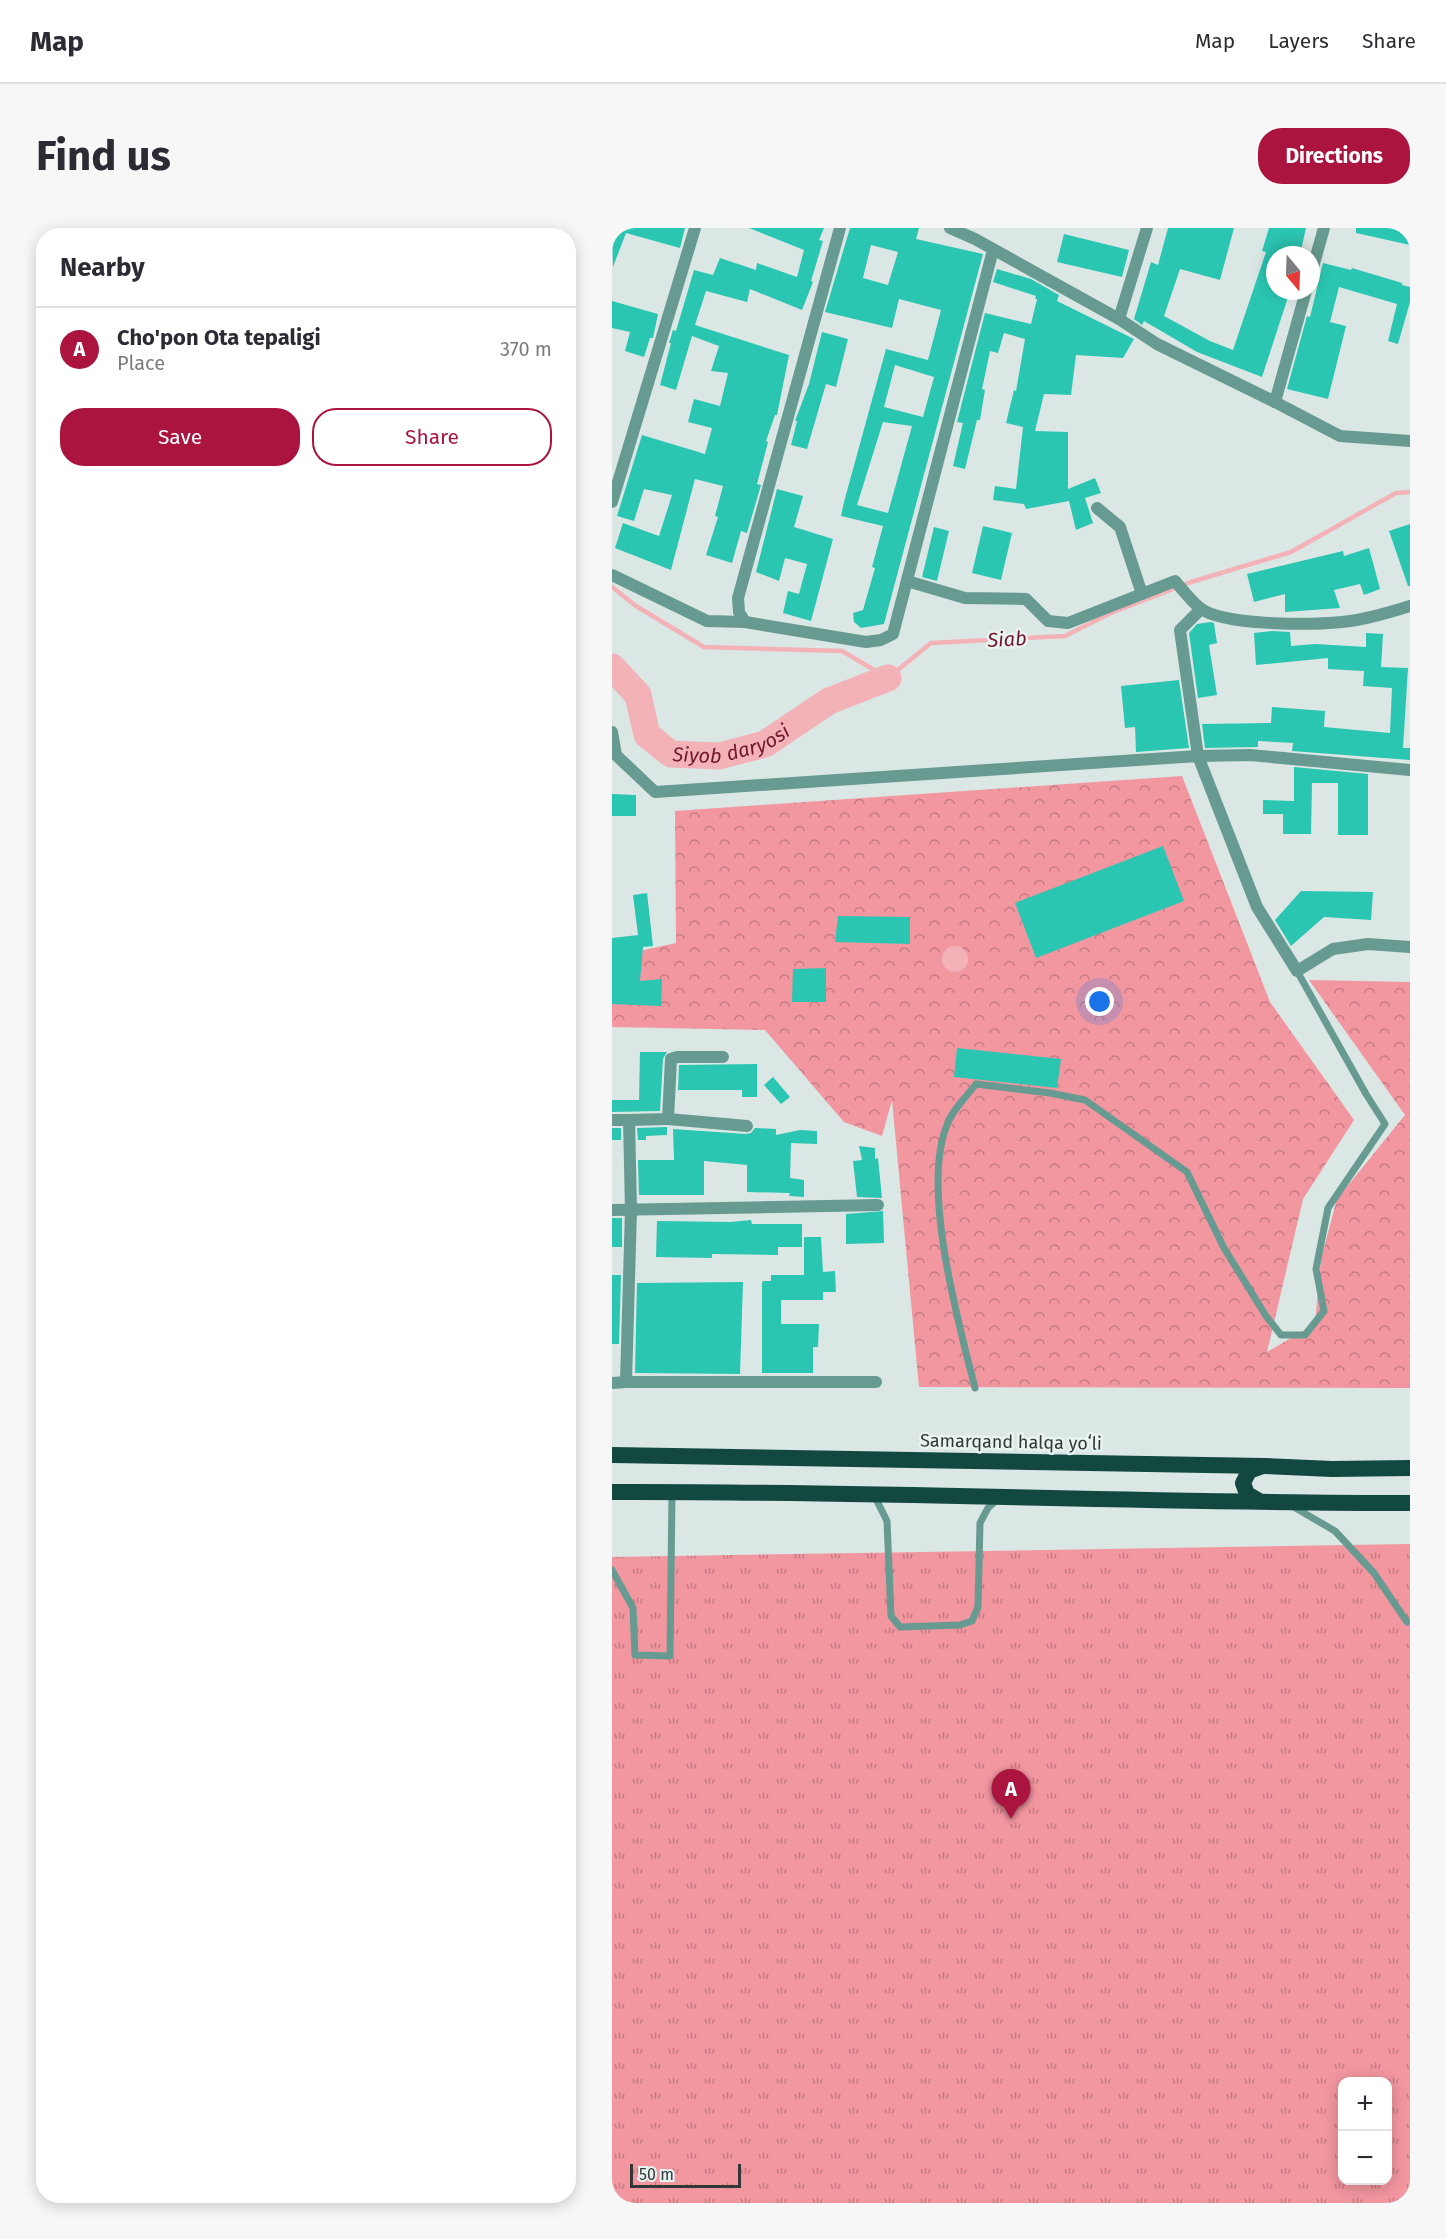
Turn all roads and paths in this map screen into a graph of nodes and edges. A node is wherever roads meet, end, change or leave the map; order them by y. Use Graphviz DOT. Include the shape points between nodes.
graph roads {
  1 [pos="695,228"];
  2 [pos="840,228"];
  3 [pos="950,228"];
  4 [pos="1147,228"];
  5 [pos="1324,228"];
  6 [pos="977,233"];
  7 [pos="1319,246"];
  8 [pos="993,250"];
  9 [pos="1303,300"];
  10 [pos="1119,319"];
  11 [pos="1275,402"];
  12 [pos="1410,441"];
  13 [pos="612,502"];
  14 [pos="1097,508"];
  15 [pos="612,575"];
  16 [pos="907,581"];
  17 [pos="1142,594"];
  18 [pos="1410,606"];
  19 [pos="1201,609"];
  20 [pos="745,622"];
  21 [pos="612,732"];
  22 [pos="614,756"];
  23 [pos="1198,756"];
  24 [pos="1410,770"];
  25 [pos="1410,947"];
  26 [pos="1297,971"];
  27 [pos="723,1058"];
  28 [pos="668,1119"];
  29 [pos="612,1120"];
  30 [pos="629,1120"];
  31 [pos="747,1126"];
  32 [pos="878,1204"];
  33 [pos="612,1210"];
  34 [pos="631,1210"];
  35 [pos="626,1382"];
  36 [pos="612,1383"];
  37 [pos="876,1383"];
  38 [pos="975,1388"];
  39 [pos="612,1455"];
  40 [pos="1264,1466"];
  41 [pos="1410,1468"];
  42 [pos="612,1492"];
  43 [pos="672,1492"];
  44 [pos="874,1495"];
  45 [pos="1001,1497"];
  46 [pos="1258,1501"];
  47 [pos="1287,1503"];
  48 [pos="1410,1503"];
  49 [pos="612,1570"];
  50 [pos="1407,1622"];
  1 -- 13 [label="street"];
  2 -- 20 [label="street" via="738,598"];
  3 -- 6 [label="street"];
  4 -- 10 [label="street"];
  5 -- 7 [label="street"];
  6 -- 8 [label="street"];
  8 -- 10 [label="street"];
  8 -- 16 [label="street"];
  9 -- 11 [label="street"];
  10 -- 11 [label="street" via="1158,344"];
  11 -- 12 [label="street" via="1340,436"];
  14 -- 17 [label="street" via="1120,527"];
  15 -- 20 [label="street" via="707,621"];
  16 -- 17 [label="street" via="965,598 1026,599 1048,621 1068,623"];
  16 -- 20 [label="street" via="893,634 881,640 866,642"];
  17 -- 19 [label="street" via="1175,581"];
  18 -- 19 [label="street" via="1342,622 1282,624 1232,619"];
  19 -- 23 [label="street" via="1180,630"];
  21 -- 22 [label="street"];
  22 -- 23 [label="street" via="655,792"];
  23 -- 24 [label="street" via="1250,755"];
  23 -- 26 [label="street" via="1257,907"];
  25 -- 26 [label="street" via="1368,944 1333,949"];
  26 -- 38 [label="lane" via="1386,1124 1328,1208 1316,1269 1324,1311 1305,1335 1281,1335 1224,1248 1187,1172 1085,1100 976,1084 947,1123 938,1156 947,1263"];
  27 -- 28 [label="street" via="671,1059"];
  28 -- 30 [label="street"];
  28 -- 31 [label="street"];
  29 -- 30 [label="street"];
  30 -- 34 [label="street"];
  32 -- 34 [label="street"];
  33 -- 34 [label="street"];
  34 -- 35 [label="street"];
  35 -- 36 [label="street"];
  35 -- 37 [label="street"];
  39 -- 40 [label="highway, Samarqand halqa yoʻli"];
  40 -- 41 [label="highway, Samarqand halqa yoʻli"];
  40 -- 46 [label="highway" via="1249,1471 1243,1483 1247,1494"];
  42 -- 43 [label="highway"];
  43 -- 44 [label="highway"];
  43 -- 49 [label="lane" via="670,1656 634,1654 633,1608"];
  44 -- 45 [label="highway"];
  44 -- 45 [label="lane" via="886,1521 891,1616 900,1627 972,1621 978,1607 980,1523 988,1508"];
  45 -- 46 [label="highway"];
  46 -- 47 [label="highway"];
  47 -- 48 [label="highway"];
  47 -- 50 [label="lane" via="1335,1531 1374,1573"];
}
